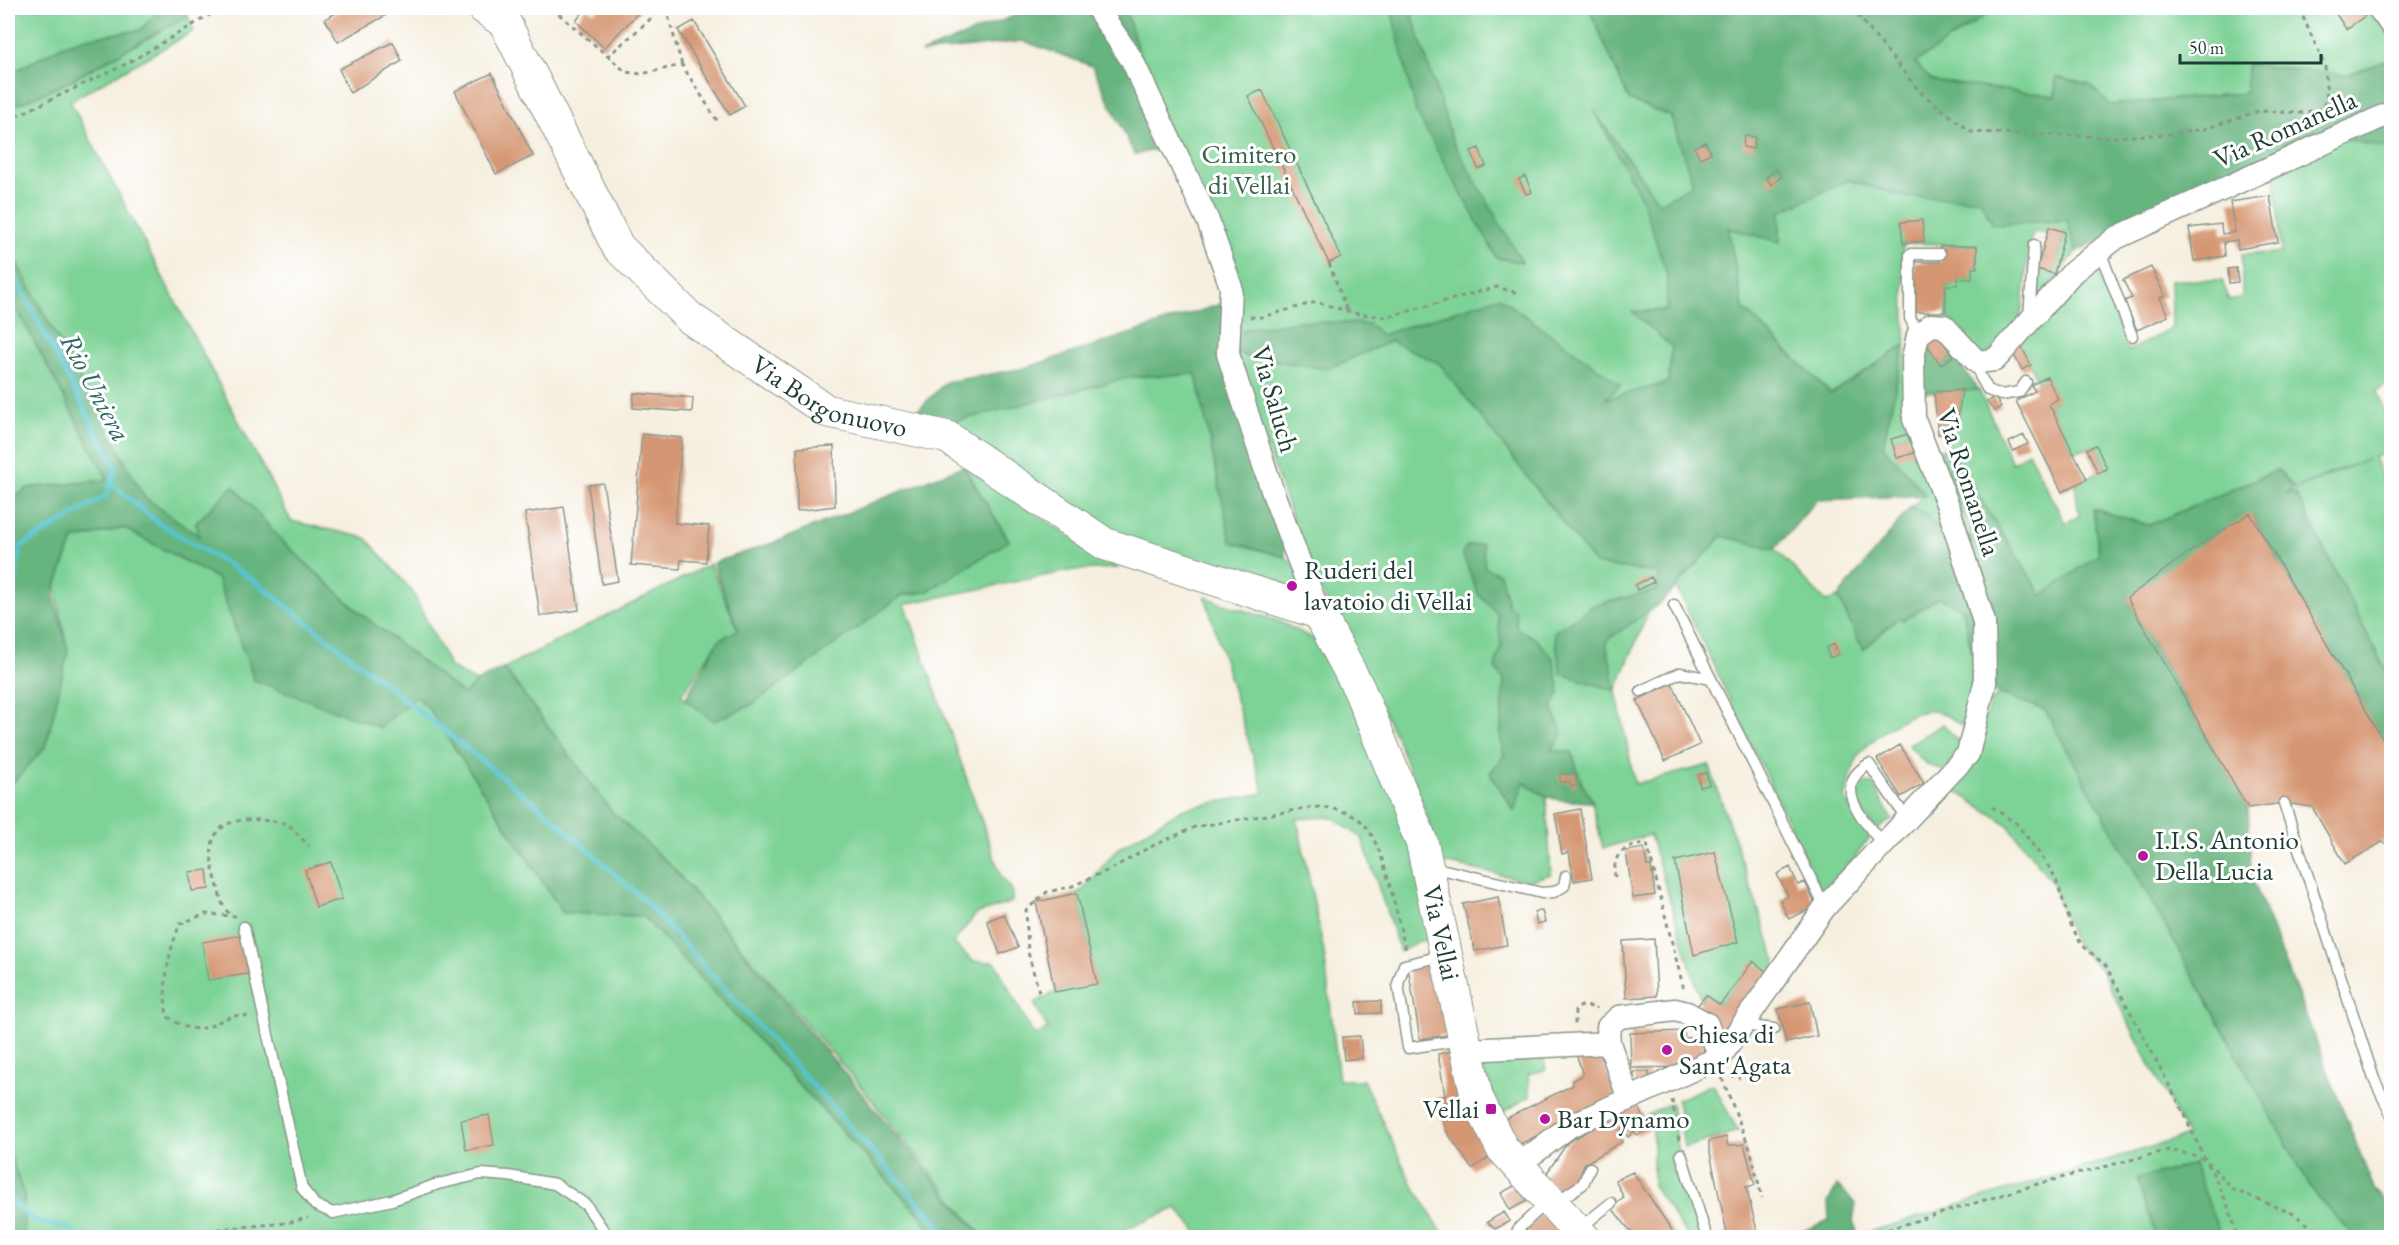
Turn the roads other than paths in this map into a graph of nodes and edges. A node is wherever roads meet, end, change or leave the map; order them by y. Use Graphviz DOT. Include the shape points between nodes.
graph roads {
  1 [pos="484,8"];
  2 [pos="1097,8"];
  3 [pos="2371,8"];
  4 [pos="2391,36"];
  5 [pos="2391,112"];
  6 [pos="2034,245"];
  7 [pos="2100,251"];
  8 [pos="1940,254"];
  9 [pos="2029,321"];
  10 [pos="1918,335"];
  11 [pos="2132,336"];
  12 [pos="1977,362"];
  13 [pos="2026,382"];
  14 [pos="1674,605"];
  15 [pos="1319,613"];
  16 [pos="1711,679"];
  17 [pos="1641,691"];
  18 [pos="2284,803"];
  19 [pos="1907,819"];
  20 [pos="1883,845"];
  21 [pos="1429,866"];
  22 [pos="1566,876"];
  23 [pos="1825,907"];
  24 [pos="244,927"];
  25 [pos="1446,956"];
  26 [pos="1742,1025"];
  27 [pos="1774,1029"];
  28 [pos="1609,1044"];
  29 [pos="1465,1045"];
  30 [pos="1713,1060"];
  31 [pos="1629,1099"];
  32 [pos="2391,1116"];
  33 [pos="1681,1154"];
  34 [pos="1518,1165"];
  35 [pos="1590,1168"];
  36 [pos="1551,1202"];
  37 [pos="1611,1203"];
  38 [pos="1581,1234"];
  39 [pos="609,1238"];
  40 [pos="1514,1238"];
  41 [pos="1707,1238"];
  1 -- 15 [label="street, Via Borgonuovo" via="505,23 618,247 690,318 827,411 947,437 1105,544"];
  2 -- 15 [label="street, Via Saluch" via="1132,60 1208,221 1231,287 1228,354 1273,492"];
  3 -- 4 [label="lane"];
  5 -- 7 [label="street, Via Romanella" via="2116,238"];
  6 -- 9 [label="lane"];
  7 -- 9 [label="street, Via Romanella" via="2073,272"];
  7 -- 11 [label="lane"];
  8 -- 10 [label="lane" via="1910,254 1910,318"];
  9 -- 12 [label="street, Via Romanella" via="1995,360"];
  10 -- 12 [label="street" via="1931,325 1944,326"];
  10 -- 19 [label="street, Via Romanella" via="1913,358 1914,419 1948,506 1984,622 1985,683 1968,754"];
  12 -- 13 [label="lane" via="1988,390 2001,394 2019,392"];
  14 -- 16 [label="lane"];
  15 -- 21 [label="street, Via Vellai" via="1359,689"];
  16 -- 17 [label="lane" via="1680,673"];
  16 -- 23 [label="lane"];
  18 -- 32 [label="lane" via="2374,1079"];
  19 -- 20 [label="street, Via Romanella"];
  19 -- 20 [label="lane" via="1869,764 1860,769 1852,782 1851,800"];
  20 -- 23 [label="street, Via Romanella"];
  21 -- 22 [label="lane" via="1542,893 1564,886"];
  21 -- 25 [label="street, Via Vellai"];
  23 -- 26 [label="street, Via Romanella"];
  24 -- 39 [label="lane" via="302,1188 315,1205 333,1212 392,1200 481,1174 508,1176 555,1184 586,1205"];
  25 -- 29 [label="street, Via Vellai"];
  25 -- 29 [label="lane" via="1404,965 1398,984 1408,1048"];
  26 -- 27 [label="lane"];
  26 -- 30 [label="street, Via Romanella"];
  28 -- 29 [label="street"];
  28 -- 30 [label="street" via="1608,1027 1619,1017 1675,1010 1707,1024"];
  28 -- 31 [label="street"];
  29 -- 34 [label="street, Via Vellai" via="1477,1098 1502,1148"];
  30 -- 31 [label="street"];
  31 -- 34 [label="street" via="1570,1126"];
  33 -- 41 [label="lane"];
  34 -- 36 [label="street, Via Vellai"];
  35 -- 36 [label="lane" via="1577,1190"];
  36 -- 38 [label="street, Via Vellai"];
  36 -- 40 [label="lane" via="1520,1227"];
  37 -- 38 [label="lane"];
}
